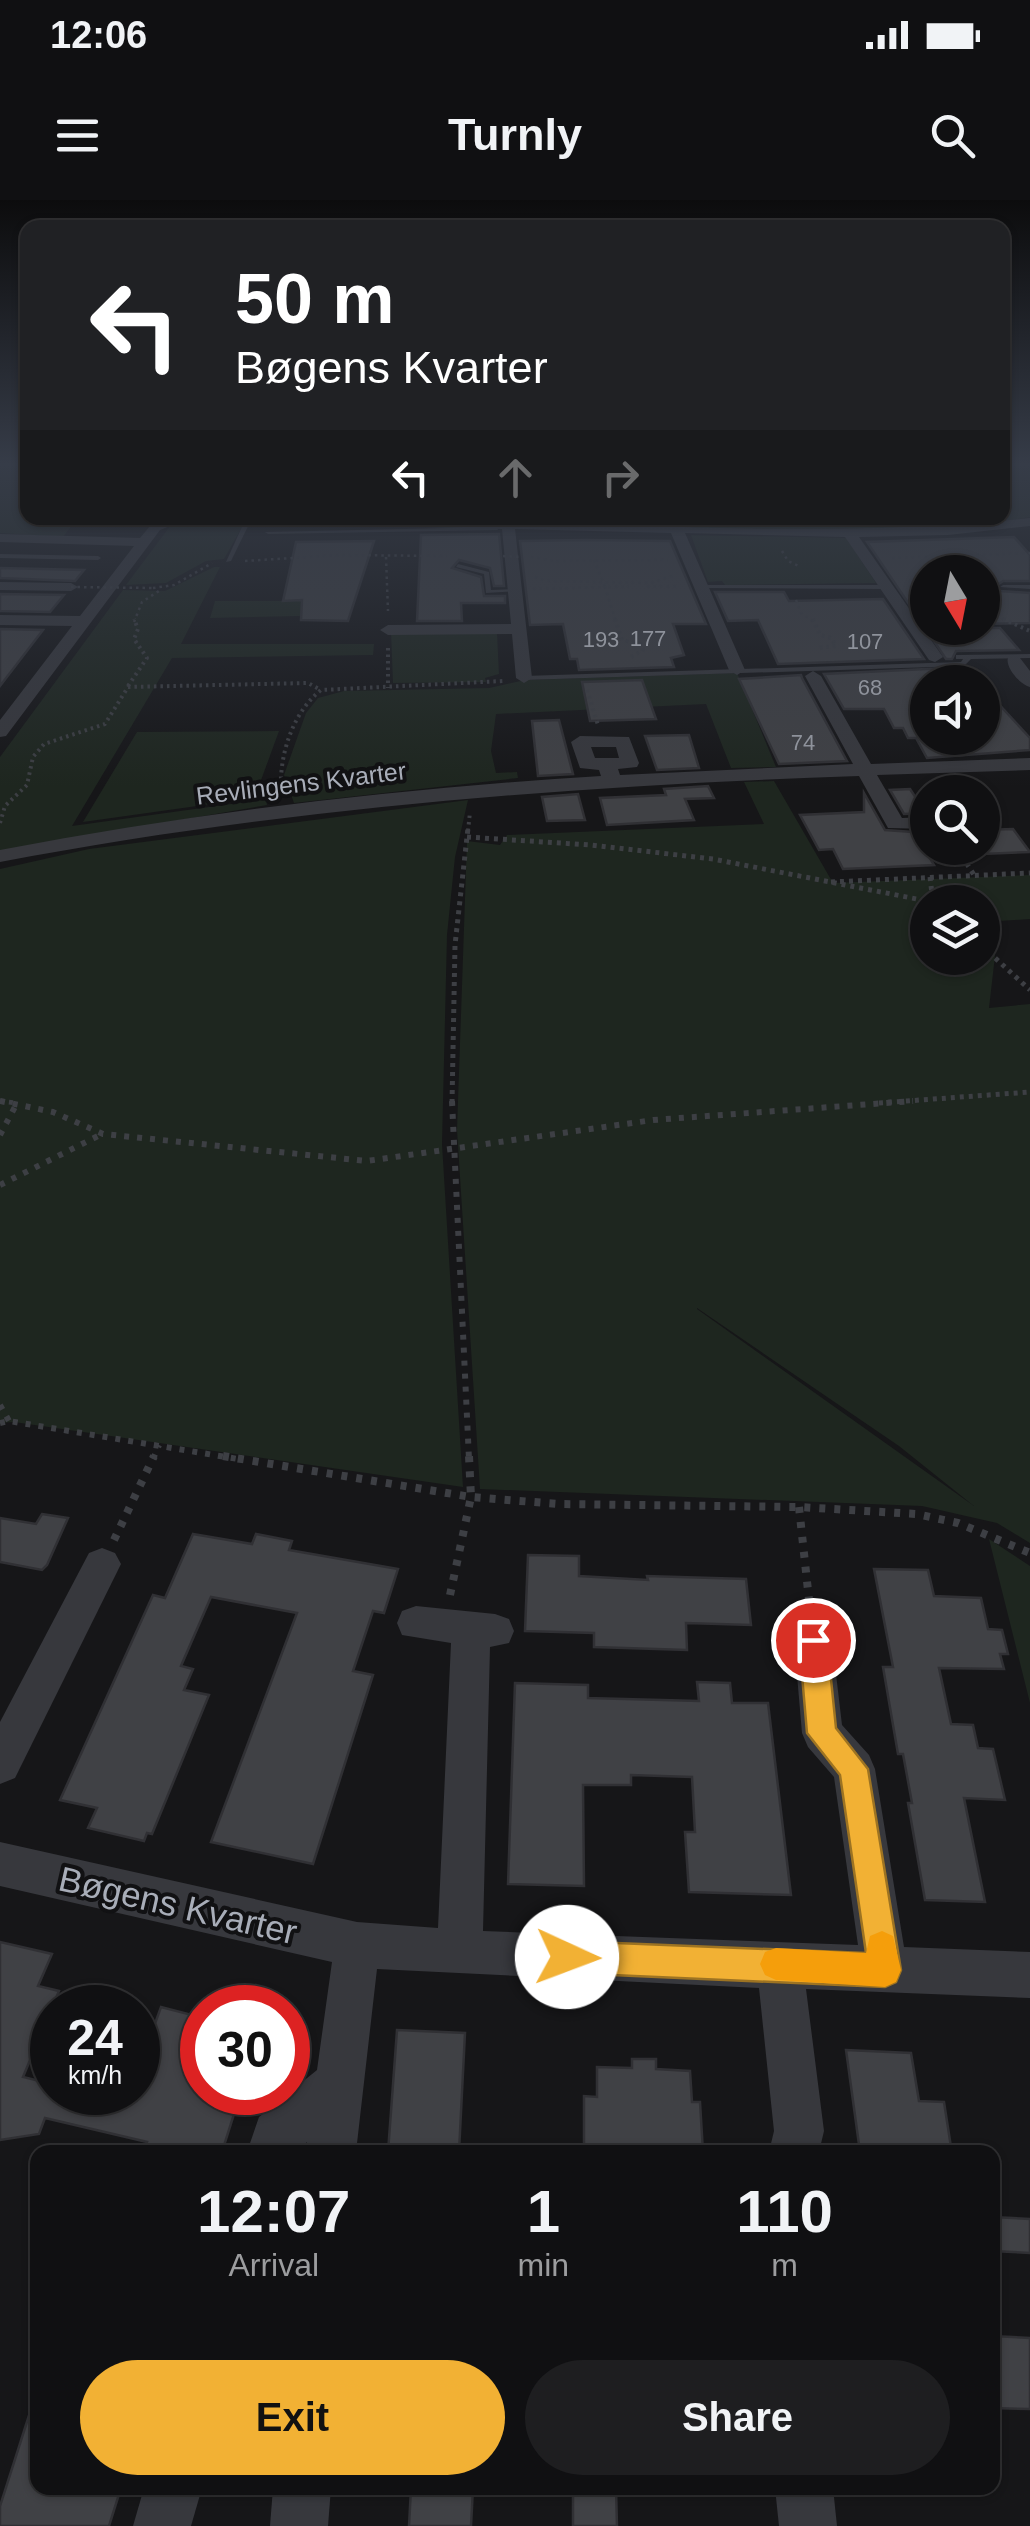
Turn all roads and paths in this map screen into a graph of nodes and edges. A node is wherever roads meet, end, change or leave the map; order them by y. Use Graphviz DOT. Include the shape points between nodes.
graph roads {
  1 [pos="123,570"];
  2 [pos="196,570"];
  3 [pos="473,570"];
  4 [pos="513,570"];
  5 [pos="597,570"];
  6 [pos="694,570"];
  7 [pos="873,570"];
  8 [pos="676,574"];
  9 [pos="600,581"];
  10 [pos="0,586"];
  11 [pos="517,586"];
  12 [pos="701,586"];
  13 [pos="789,586"];
  14 [pos="1030,586"];
  15 [pos="71,587"];
  16 [pos="885,587"];
  17 [pos="1003,587"];
  18 [pos="153,588"];
  19 [pos="164,588"];
  20 [pos="606,588"];
  21 [pos="1000,616"];
  22 [pos="0,620"];
  23 [pos="84,622"];
  24 [pos="519,629"];
  25 [pos="388,630"];
  26 [pos="1030,631"];
  27 [pos="935,657"];
  28 [pos="968,657"];
  29 [pos="1022,659"];
  30 [pos="840,668"];
  31 [pos="737,670"];
  32 [pos="650,676"];
  33 [pos="813,676"];
  34 [pos="524,678"];
  35 [pos="583,679"];
  36 [pos="1030,682"];
  37 [pos="128,686"];
  38 [pos="322,690"];
  39 [pos="0,732"];
  40 [pos="603,742"];
  41 [pos="1030,764"];
  42 [pos="864,770"];
  43 [pos="610,771"];
  44 [pos="474,787"];
  45 [pos="286,809"];
  46 [pos="0,823"];
  47 [pos="910,824"];
  48 [pos="466,836"];
  49 [pos="0,856"];
  50 [pos="968,865"];
  51 [pos="1030,873"];
  52 [pos="974,875"];
  53 [pos="930,877"];
  54 [pos="818,882"];
  55 [pos="931,885"];
  56 [pos="910,898"];
  57 [pos="1000,962"];
  58 [pos="1030,990"];
  59 [pos="1030,1092"];
  60 [pos="0,1101"];
  61 [pos="17,1103"];
  62 [pos="0,1134"];
  63 [pos="103,1134"];
  64 [pos="452,1150"];
  65 [pos="0,1185"];
  66 [pos="0,1405"];
  67 [pos="4,1422"];
  68 [pos="159,1446"];
  69 [pos="471,1498"];
  70 [pos="798,1506"];
  71 [pos="1030,1553"];
  72 [pos="102,1564"];
  73 [pos="456,1627"];
  74 [pos="813,1640"];
  75 [pos="0,1764"];
  76 [pos="0,1864"];
  77 [pos="357,1945"];
  78 [pos="460,1953"];
  79 [pos="780,1964"];
  80 [pos="885,1970"];
  81 [pos="1030,1975"];
  82 [pos="337,2086"];
  83 [pos="274,2145"];
  84 [pos="332,2145"];
  85 [pos="796,2145"];
  86 [pos="172,2495"];
  87 [pos="301,2495"];
  88 [pos="805,2495"];
  89 [pos="162,2526"];
  90 [pos="299,2526"];
  91 [pos="808,2526"];
  1 -- 23 [label="street"];
  2 -- 19 [label="path"];
  3 -- 11 [label="lane" via="487,573 488,592"];
  4 -- 11 [label="street"];
  5 -- 9 [label="path"];
  6 -- 12 [label="street"];
  7 -- 16 [label="street"];
  8 -- 9 [label="path" via="650,583"];
  9 -- 11 [label="path"];
  9 -- 20 [label="path"];
  10 -- 15 [label="street"];
  11 -- 20 [label="path"];
  11 -- 24 [label="street"];
  12 -- 13 [label="lane"];
  12 -- 20 [label="path"];
  12 -- 31 [label="street"];
  13 -- 16 [label="lane"];
  13 -- 30 [label="path" via="801,613 812,616 820,635 836,646 818,648 834,653"];
  14 -- 17 [label="lane"];
  15 -- 18 [label="path, bridge"];
  16 -- 27 [label="street"];
  18 -- 19 [label="path"];
  19 -- 37 [label="path" via="142,602 133,621 134,639 147,658"];
  20 -- 32 [label="path" via="622,640 643,650 627,659 629,668"];
  21 -- 26 [label="path"];
  22 -- 23 [label="street"];
  23 -- 39 [label="street"];
  24 -- 25 [label="street"];
  24 -- 34 [label="street"];
  27 -- 28 [label="lane"];
  28 -- 29 [label="lane"];
  28 -- 30 [label="lane" via="964,664"];
  29 -- 36 [label="street"];
  30 -- 31 [label="lane"];
  31 -- 32 [label="lane"];
  32 -- 35 [label="lane"];
  33 -- 42 [label="street"];
  34 -- 35 [label="lane"];
  34 -- 38 [label="path"];
  35 -- 40 [label="path"];
  37 -- 38 [label="path" via="308,684"];
  37 -- 46 [label="path" via="105,724 44,744"];
  38 -- 45 [label="path" via="300,710 279,786"];
  40 -- 43 [label="street" via="580,742 586,764"];
  41 -- 42 [label="street, Revlingens Kvarter"];
  42 -- 43 [label="street, Revlingens Kvarter"];
  42 -- 47 [label="street" via="895,824"];
  43 -- 44 [label="street, Revlingens Kvarter"];
  44 -- 45 [label="street, Revlingens Kvarter"];
  44 -- 48 [label="path"];
  45 -- 49 [label="street, Revlingens Kvarter"];
  48 -- 54 [label="path" via="713,859"];
  48 -- 64 [label="path" via="455,946"];
  50 -- 52 [label="path"];
  51 -- 52 [label="path"];
  52 -- 53 [label="path"];
  53 -- 54 [label="path"];
  53 -- 55 [label="path"];
  54 -- 56 [label="path"];
  57 -- 58 [label="path"];
  59 -- 64 [label="path" via="653,1120"];
  60 -- 61 [label="path"];
  61 -- 62 [label="path"];
  61 -- 63 [label="path" via="78,1119"];
  63 -- 64 [label="path" via="324,1159"];
  63 -- 65 [label="path"];
  64 -- 69 [label="path"];
  66 -- 67 [label="path"];
  67 -- 68 [label="path"];
  68 -- 69 [label="path"];
  68 -- 72 [label="path"];
  69 -- 70 [label="path"];
  69 -- 73 [label="path"];
  70 -- 71 [label="path" via="958,1522"];
  70 -- 74 [label="path"];
  72 -- 75 [label="street"];
  73 -- 78 [label="street"];
  74 -- 80 [label="street" via="822,1733 854,1769"];
  76 -- 77 [label="street, Bøgens Kvarter"];
  77 -- 78 [label="street, Bøgens Kvarter"];
  77 -- 82 [label="street"];
  78 -- 79 [label="street, Bøgens Kvarter"];
  79 -- 80 [label="street, Bøgens Kvarter"];
  79 -- 85 [label="street"];
  80 -- 81 [label="street, Bøgens Kvarter"];
  82 -- 83 [label="street" via="277,2135"];
  82 -- 84 [label="street"];
  86 -- 89 [label="street"];
  87 -- 90 [label="street"];
  88 -- 91 [label="street"];
}
